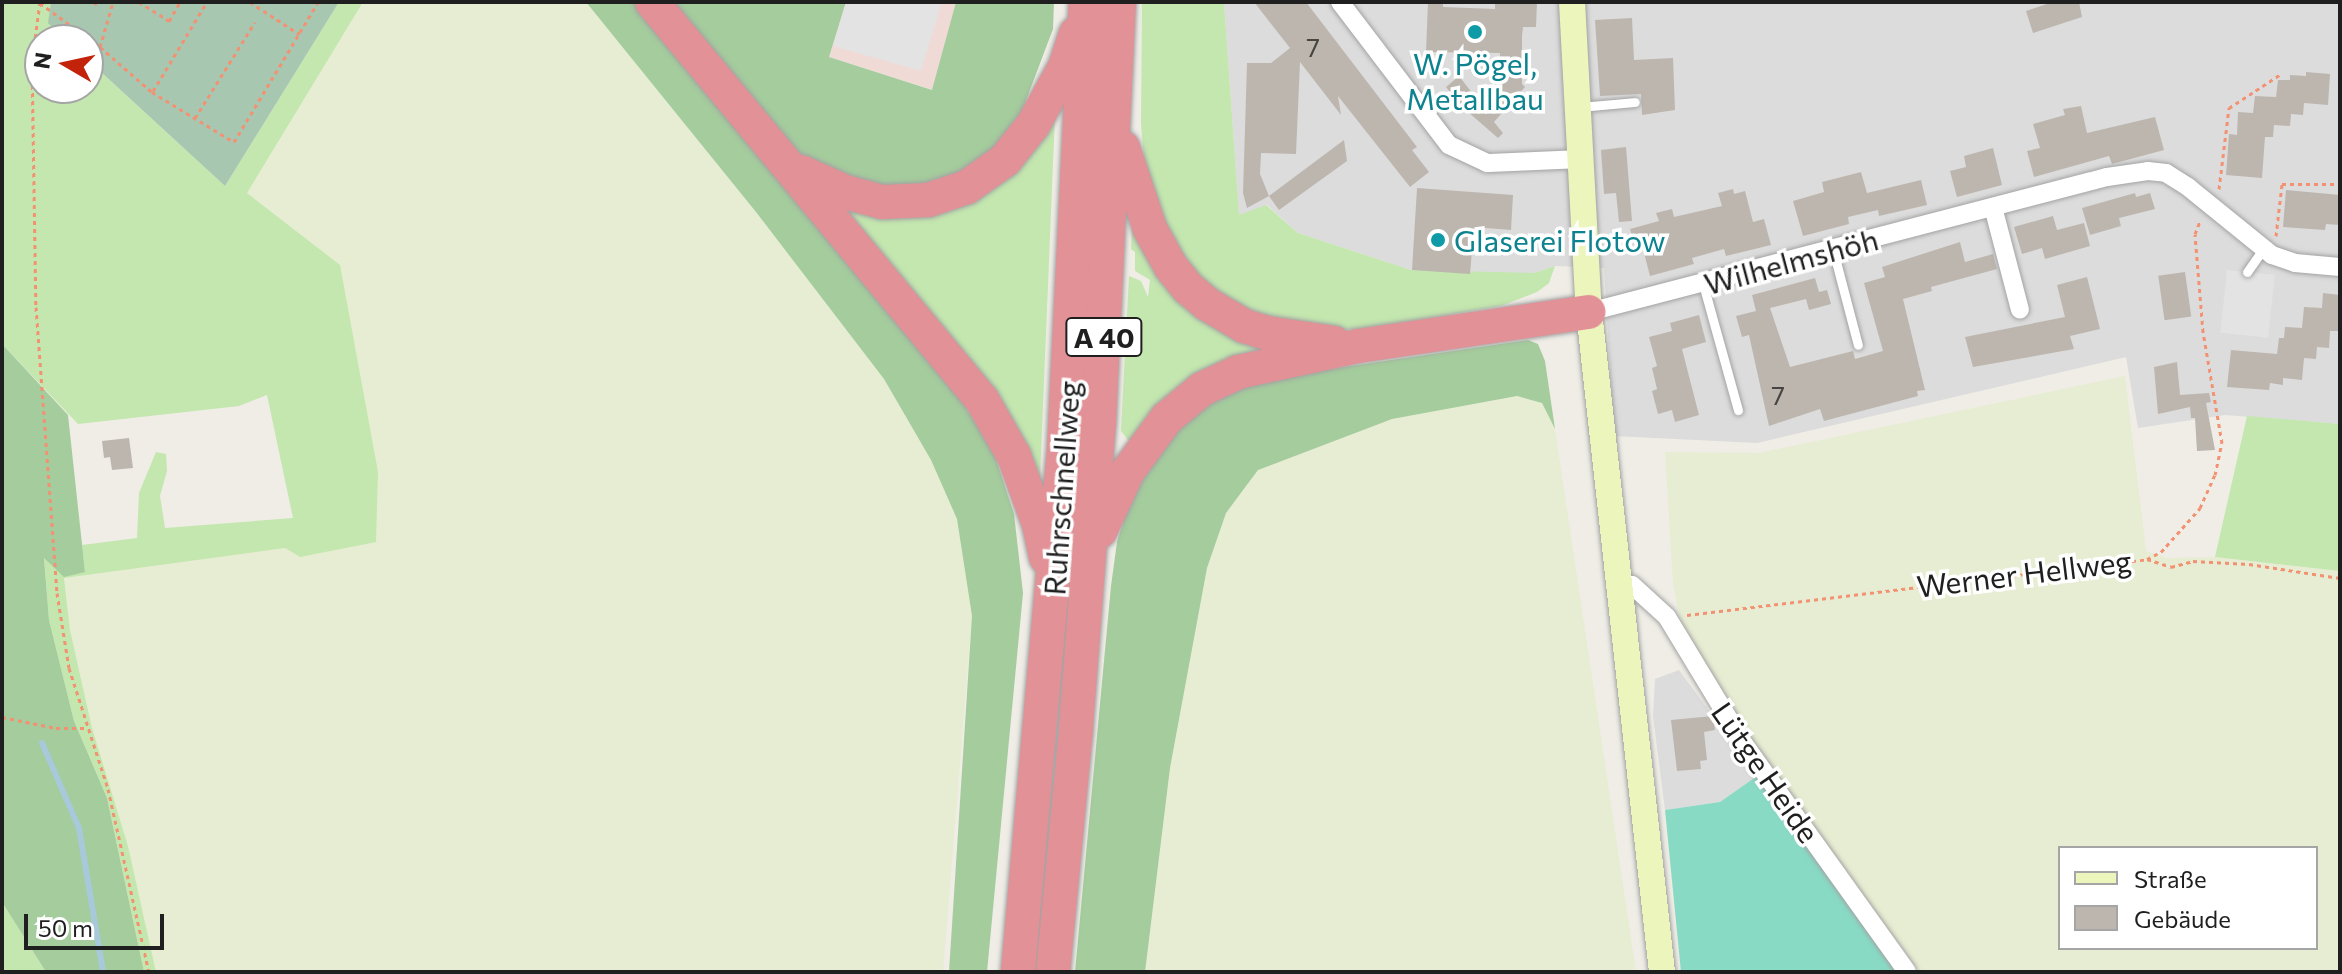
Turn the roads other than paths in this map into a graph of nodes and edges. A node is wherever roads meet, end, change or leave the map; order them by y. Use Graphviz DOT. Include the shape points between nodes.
graph roads {
  1 [pos="652,2"];
  2 [pos="1085,2"];
  3 [pos="1119,2"];
  4 [pos="1340,2"];
  5 [pos="1572,2"];
  6 [pos="1116,85"];
  7 [pos="1635,102"];
  8 [pos="1576,107"];
  9 [pos="1578,159"];
  10 [pos="793,168"];
  11 [pos="1993,207"];
  12 [pos="2270,244"];
  13 [pos="1833,250"];
  14 [pos="2340,267"];
  15 [pos="2247,272"];
  16 [pos="1703,284"];
  17 [pos="2020,310"];
  18 [pos="1589,312"];
  19 [pos="1858,345"];
  20 [pos="1358,346"];
  21 [pos="1738,410"];
  22 [pos="1619,584"];
  23 [pos="1087,589"];
  24 [pos="1051,629"];
  25 [pos="1018,972"];
  26 [pos="1053,972"];
  27 [pos="1662,972"];
  28 [pos="1907,972"];
  1 -- 10 [label="highway"];
  2 -- 10 [label="highway" via="1065,67 1033,125 1005,160 967,187 928,200 883,202 845,192"];
  2 -- 24 [label="highway, Ruhrschnellweg / A 40" via="1076,247"];
  3 -- 6 [label="highway, Ruhrschnellweg / A 40"];
  4 -- 9 [label="street" via="1449,145 1487,163"];
  5 -- 8 [label="main road"];
  6 -- 20 [label="highway" via="1128,171 1150,229 1188,288 1244,326"];
  6 -- 23 [label="highway, Ruhrschnellweg / A 40"];
  7 -- 8 [label="lane"];
  8 -- 9 [label="main road"];
  9 -- 18 [label="main road"];
  10 -- 24 [label="highway" via="961,373 998,427 1039,524 1050,580"];
  11 -- 12 [label="street, Wilhelmshöh" via="2107,177 2166,173 2214,198"];
  11 -- 13 [label="street, Wilhelmshöh"];
  11 -- 17 [label="street"];
  12 -- 14 [label="street, Wilhelmshöh" via="2295,263"];
  12 -- 15 [label="lane"];
  13 -- 16 [label="street, Wilhelmshöh"];
  13 -- 19 [label="lane"];
  16 -- 18 [label="street, Wilhelmshöh"];
  16 -- 21 [label="lane"];
  18 -- 20 [label="highway"];
  18 -- 22 [label="main road"];
  20 -- 23 [label="highway" via="1238,372 1202,389 1167,418 1116,493 1094,546"];
  22 -- 27 [label="main road"];
  22 -- 28 [label="street, Lütge Heide" via="1632,585 1667,617 1744,744"];
  23 -- 26 [label="highway, Ruhrschnellweg / A 40"];
  24 -- 25 [label="highway, Ruhrschnellweg / A 40"];
}
